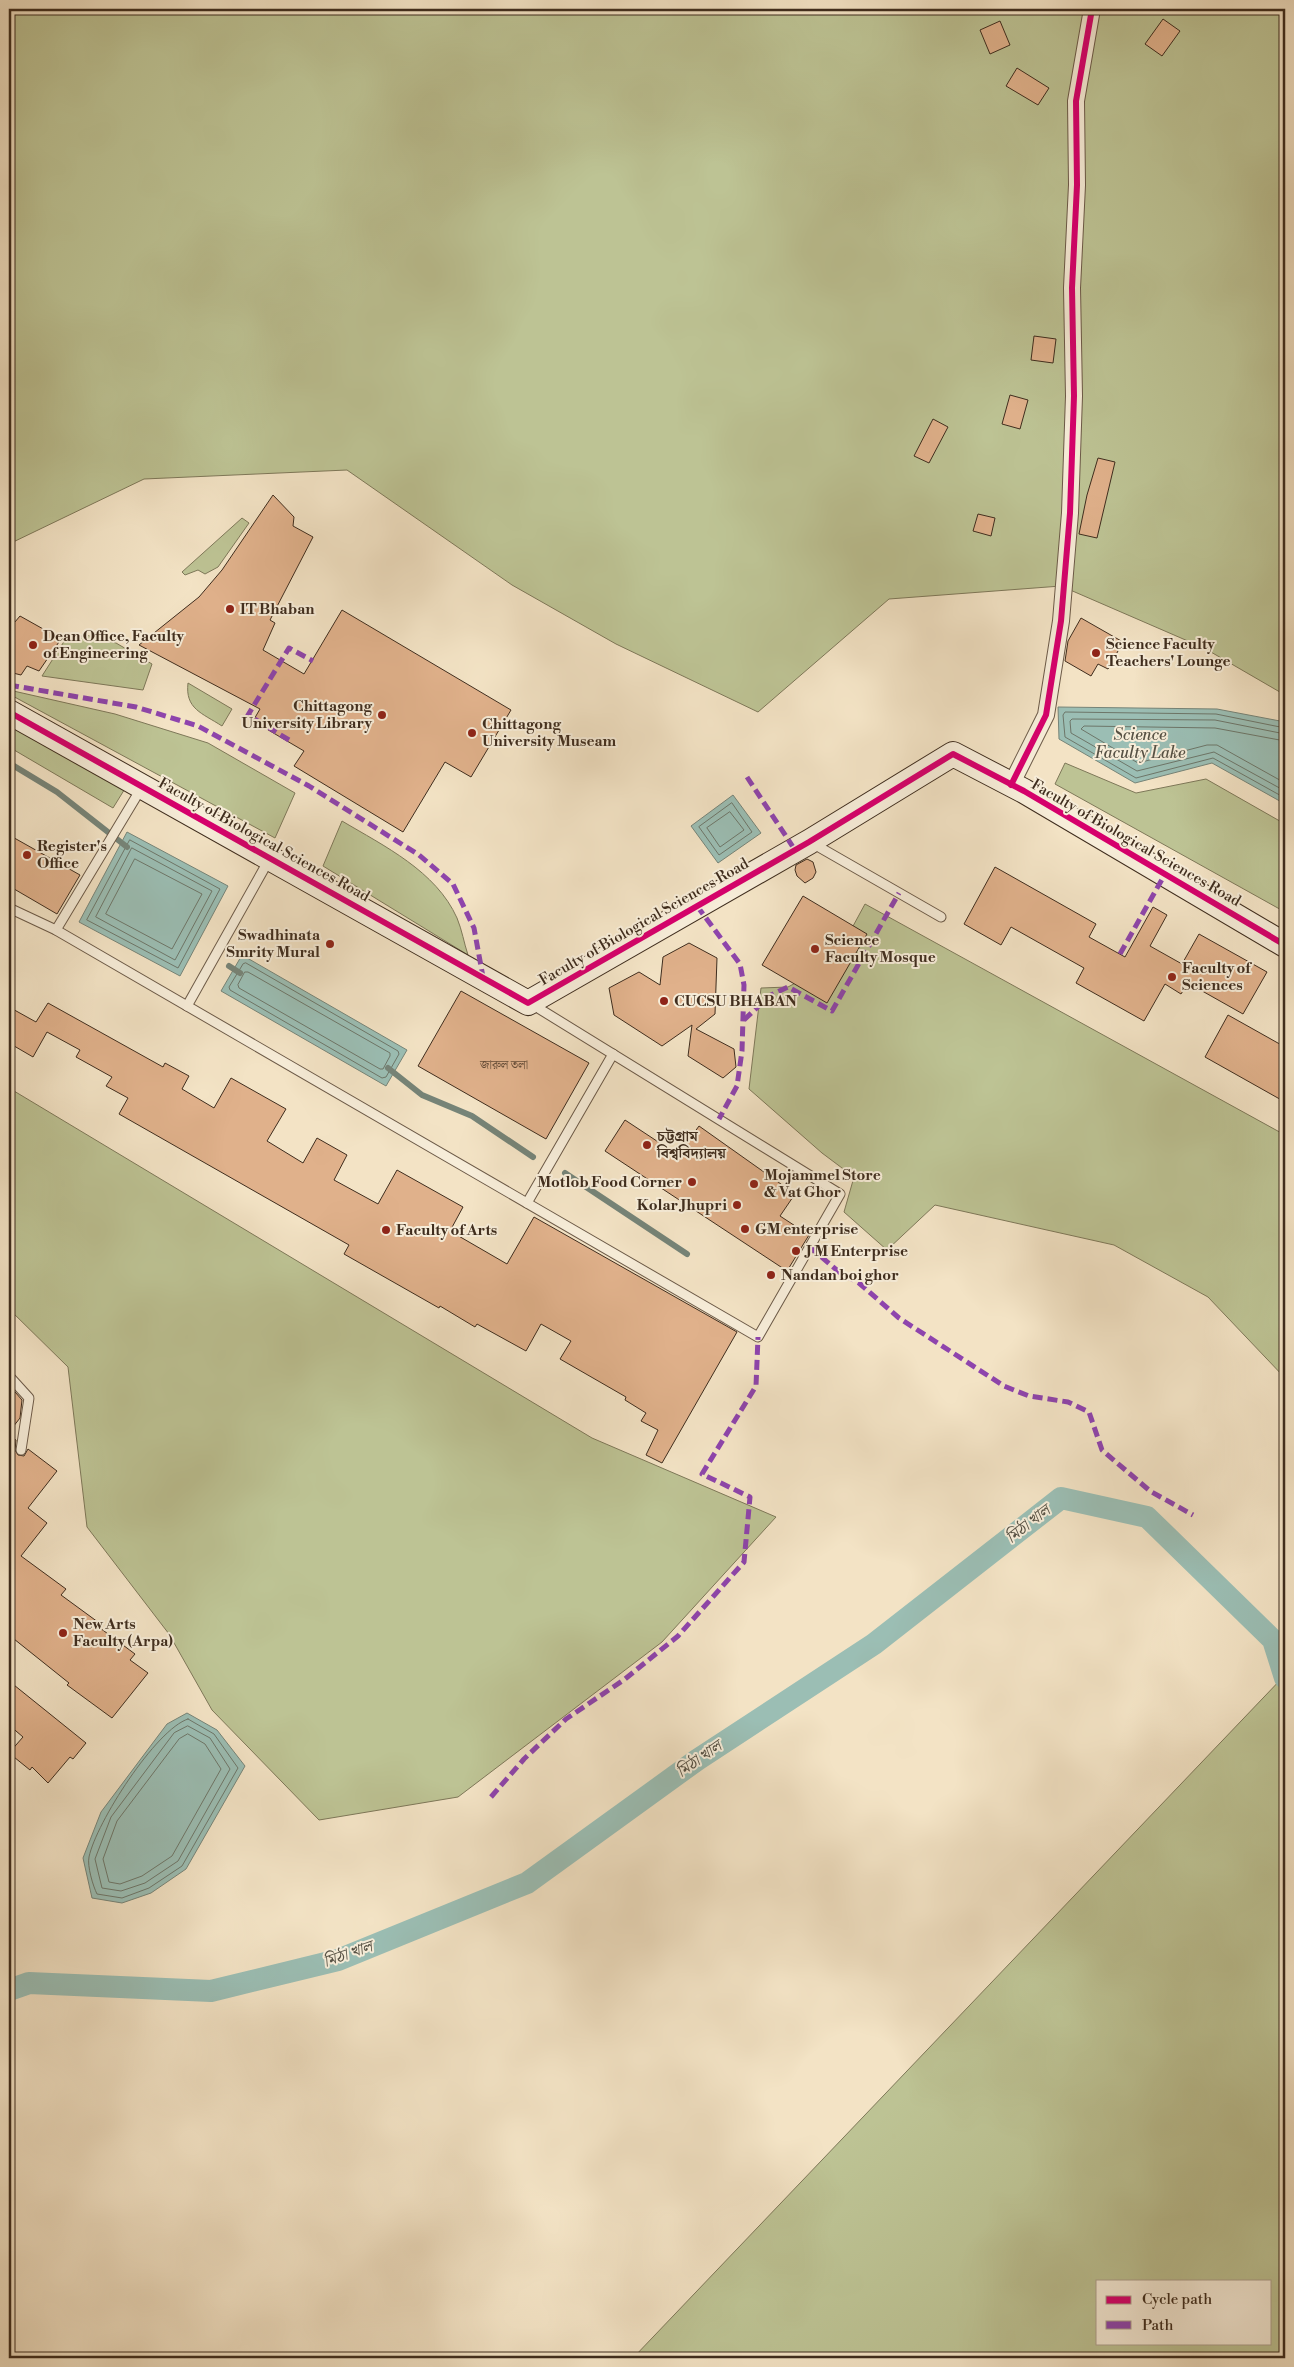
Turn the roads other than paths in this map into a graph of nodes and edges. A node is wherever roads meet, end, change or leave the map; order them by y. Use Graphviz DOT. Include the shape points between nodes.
graph roads {
  1 [pos="1092,9"];
  2 [pos="9,712"];
  3 [pos="1011,785"];
  4 [pos="142,786"];
  5 [pos="809,842"];
  6 [pos="270,858"];
  7 [pos="9,908"];
  8 [pos="942,917"];
  9 [pos="56,930"];
  10 [pos="1285,945"];
  11 [pos="528,1002"];
  12 [pos="187,1006"];
  13 [pos="613,1054"];
  14 [pos="527,1203"];
  15 [pos="9,1376"];
  16 [pos="21,1450"];
  1 -- 3 [label="street" via="1076,100 1077,185 1072,288 1074,396 1070,513 1061,620 1046,715"];
  2 -- 4 [label="street, Faculty of Biological Sciences Road"];
  3 -- 5 [label="street, Faculty of Biological Sciences Road" via="953,754"];
  3 -- 10 [label="street, Faculty of Biological Sciences Road"];
  4 -- 6 [label="street, Faculty of Biological Sciences Road"];
  4 -- 9 [label="lane"];
  5 -- 8 [label="lane"];
  5 -- 11 [label="street, Faculty of Biological Sciences Road"];
  6 -- 11 [label="street, Faculty of Biological Sciences Road"];
  6 -- 12 [label="lane"];
  7 -- 9 [label="lane"];
  9 -- 12 [label="lane"];
  11 -- 13 [label="lane"];
  12 -- 14 [label="lane"];
  13 -- 14 [label="lane"];
  13 -- 14 [label="lane" via="840,1194 810,1247 758,1336"];
  15 -- 16 [label="lane" via="29,1398"];
}
